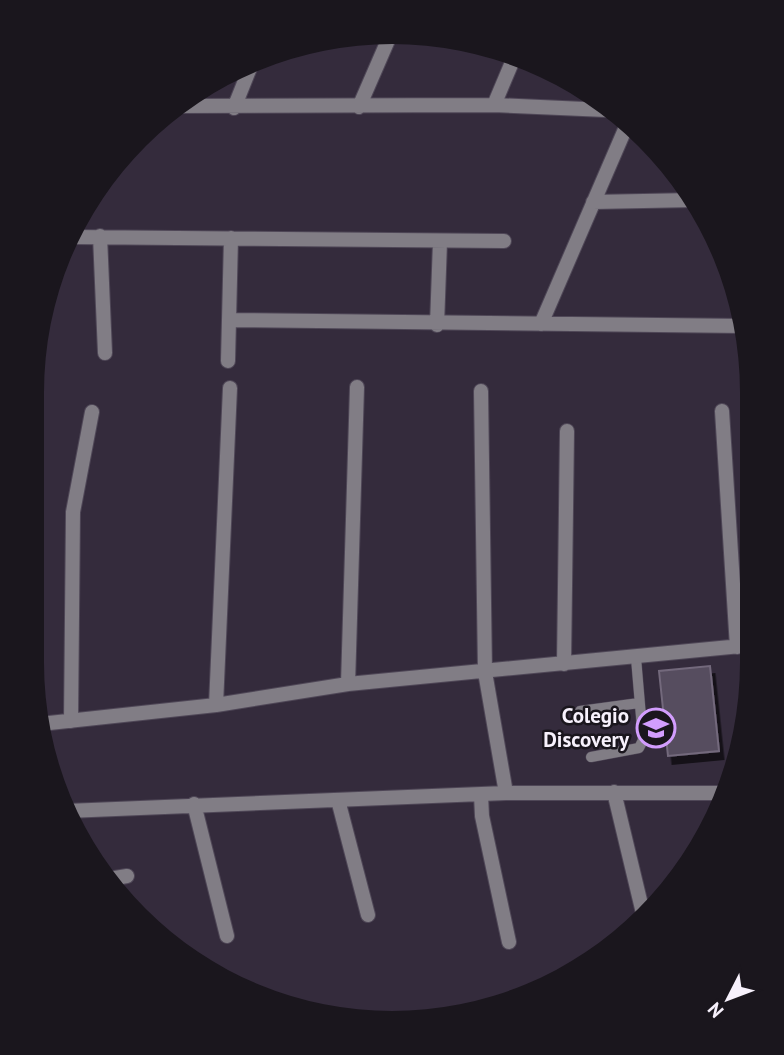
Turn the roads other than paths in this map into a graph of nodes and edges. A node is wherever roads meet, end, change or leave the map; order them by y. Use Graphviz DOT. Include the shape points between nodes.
graph roads {
  1 [pos="385,44"];
  2 [pos="511,65"];
  3 [pos="247,76"];
  4 [pos="494,106"];
  5 [pos="193,107"];
  6 [pos="359,107"];
  7 [pos="234,108"];
  8 [pos="595,110"];
  9 [pos="624,132"];
  10 [pos="683,200"];
  11 [pos="593,202"];
  12 [pos="100,236"];
  13 [pos="81,237"];
  14 [pos="231,238"];
  15 [pos="504,241"];
  16 [pos="440,242"];
  17 [pos="230,320"];
  18 [pos="541,324"];
  19 [pos="437,325"];
  20 [pos="734,326"];
  21 [pos="105,354"];
  22 [pos="228,362"];
  23 [pos="357,387"];
  24 [pos="230,388"];
  25 [pos="481,391"];
  26 [pos="722,411"];
  27 [pos="92,412"];
  28 [pos="567,431"];
  29 [pos="740,603"];
  30 [pos="740,646"];
  31 [pos="636,657"];
  32 [pos="564,664"];
  33 [pos="485,672"];
  34 [pos="348,684"];
  35 [pos="639,703"];
  36 [pos="216,705"];
  37 [pos="580,711"];
  38 [pos="71,720"];
  39 [pos="49,723"];
  40 [pos="591,757"];
  41 [pos="614,792"];
  42 [pos="506,793"];
  43 [pos="715,794"];
  44 [pos="481,795"];
  45 [pos="338,800"];
  46 [pos="194,804"];
  47 [pos="77,810"];
  48 [pos="127,876"];
  49 [pos="118,878"];
  50 [pos="641,906"];
  51 [pos="368,915"];
  52 [pos="227,936"];
  53 [pos="509,942"];
  1 -- 6 [label="street"];
  2 -- 4 [label="street"];
  3 -- 7 [label="street"];
  4 -- 6 [label="street"];
  4 -- 8 [label="street"];
  5 -- 7 [label="street"];
  6 -- 7 [label="street"];
  9 -- 11 [label="street"];
  10 -- 11 [label="street"];
  11 -- 18 [label="street"];
  12 -- 13 [label="street"];
  12 -- 14 [label="street"];
  12 -- 21 [label="street"];
  14 -- 16 [label="street"];
  14 -- 17 [label="street"];
  15 -- 16 [label="street"];
  16 -- 19 [label="street"];
  17 -- 19 [label="street"];
  17 -- 22 [label="street"];
  18 -- 19 [label="street"];
  18 -- 20 [label="street"];
  23 -- 34 [label="street"];
  24 -- 36 [label="street"];
  25 -- 33 [label="street"];
  26 -- 29 [label="street"];
  27 -- 38 [label="street" via="73,512"];
  28 -- 32 [label="street"];
  30 -- 31 [label="street"];
  31 -- 32 [label="street"];
  31 -- 35 [label="lane"];
  32 -- 33 [label="street"];
  33 -- 34 [label="street"];
  33 -- 42 [label="street"];
  34 -- 36 [label="street"];
  35 -- 37 [label="lane"];
  35 -- 40 [label="lane" via="643,740 639,748"];
  36 -- 38 [label="street"];
  38 -- 39 [label="street"];
  41 -- 42 [label="street"];
  41 -- 43 [label="street"];
  41 -- 50 [label="street"];
  42 -- 44 [label="street"];
  44 -- 45 [label="street"];
  44 -- 53 [label="street"];
  45 -- 46 [label="street"];
  45 -- 51 [label="street"];
  46 -- 47 [label="street"];
  46 -- 52 [label="street"];
  48 -- 49 [label="street"];
}
